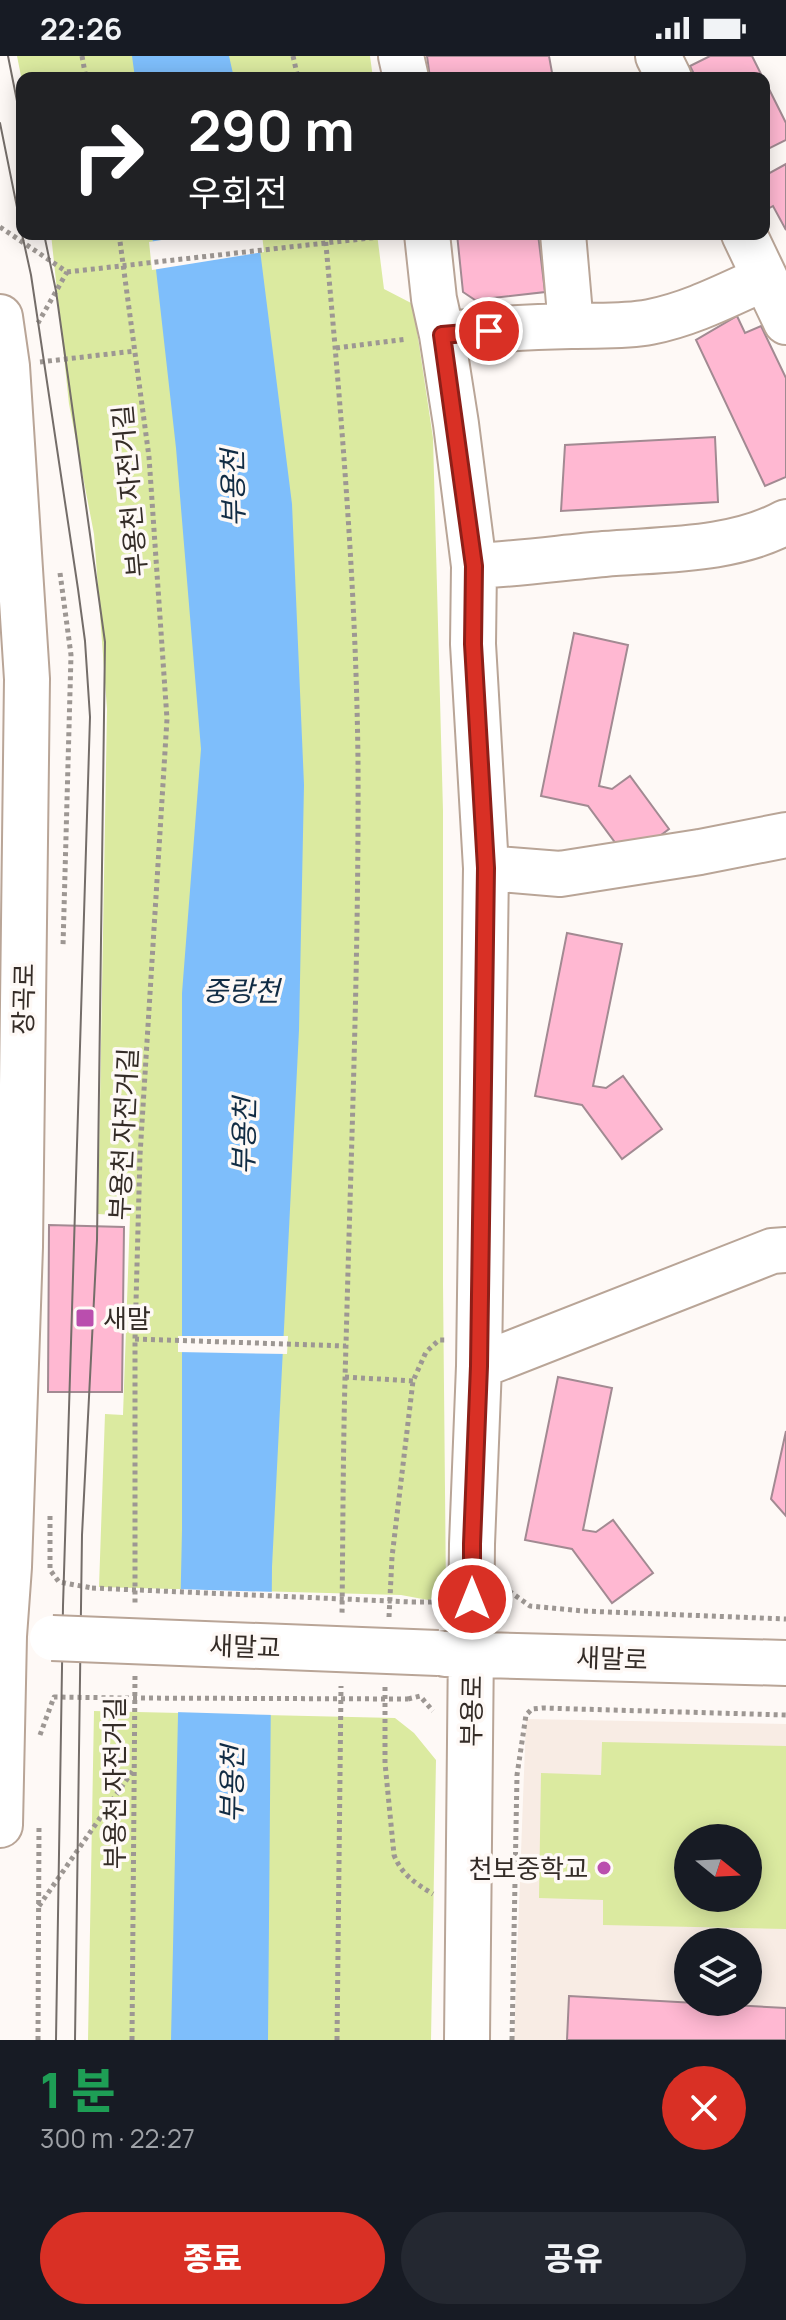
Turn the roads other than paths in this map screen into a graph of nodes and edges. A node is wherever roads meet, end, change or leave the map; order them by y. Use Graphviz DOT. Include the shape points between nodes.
graph roads {
  1 [pos="410,240"];
  2 [pos="564,240"];
  3 [pos="747,240"];
  4 [pos="765,278"];
  5 [pos="18,322"];
  6 [pos="786,322"];
  7 [pos="571,326"];
  8 [pos="426,337"];
  9 [pos="786,522"];
  10 [pos="474,566"];
  11 [pos="13,639"];
  12 [pos="786,835"];
  13 [pos="486,868"];
  14 [pos="10,1246"];
  15 [pos="786,1250"];
  16 [pos="479,1351"];
  17 [pos="2,1636"];
  18 [pos="455,1654"];
  19 [pos="786,1663"];
  20 [pos="20,1824"];
  21 [pos="467,2040"];
  1 -- 8 [label="street, 부용로" via="434,299"];
  2 -- 7 [label="street"];
  3 -- 4 [label="street"];
  4 -- 6 [label="street"];
  4 -- 7 [label="street" via="694,311 650,322"];
  5 -- 11 [label="street, 장곡로" via="7,366"];
  7 -- 8 [label="street"];
  8 -- 10 [label="street, 부용로"];
  9 -- 10 [label="street" via="726,542"];
  10 -- 13 [label="street, 부용로" via="473,644"];
  11 -- 14 [label="street, 장곡로"];
  12 -- 13 [label="street" via="560,874"];
  13 -- 16 [label="street, 부용로"];
  14 -- 17 [label="street, 장곡로" via="9,1567"];
  15 -- 16 [label="street"];
  16 -- 18 [label="street, 부용로" via="472,1544"];
  17 -- 18 [label="street, 새말교, bridge"];
  17 -- 20 [label="street, 장곡로"];
  18 -- 19 [label="street, 새말로"];
  18 -- 21 [label="street, 부용로"];
}
